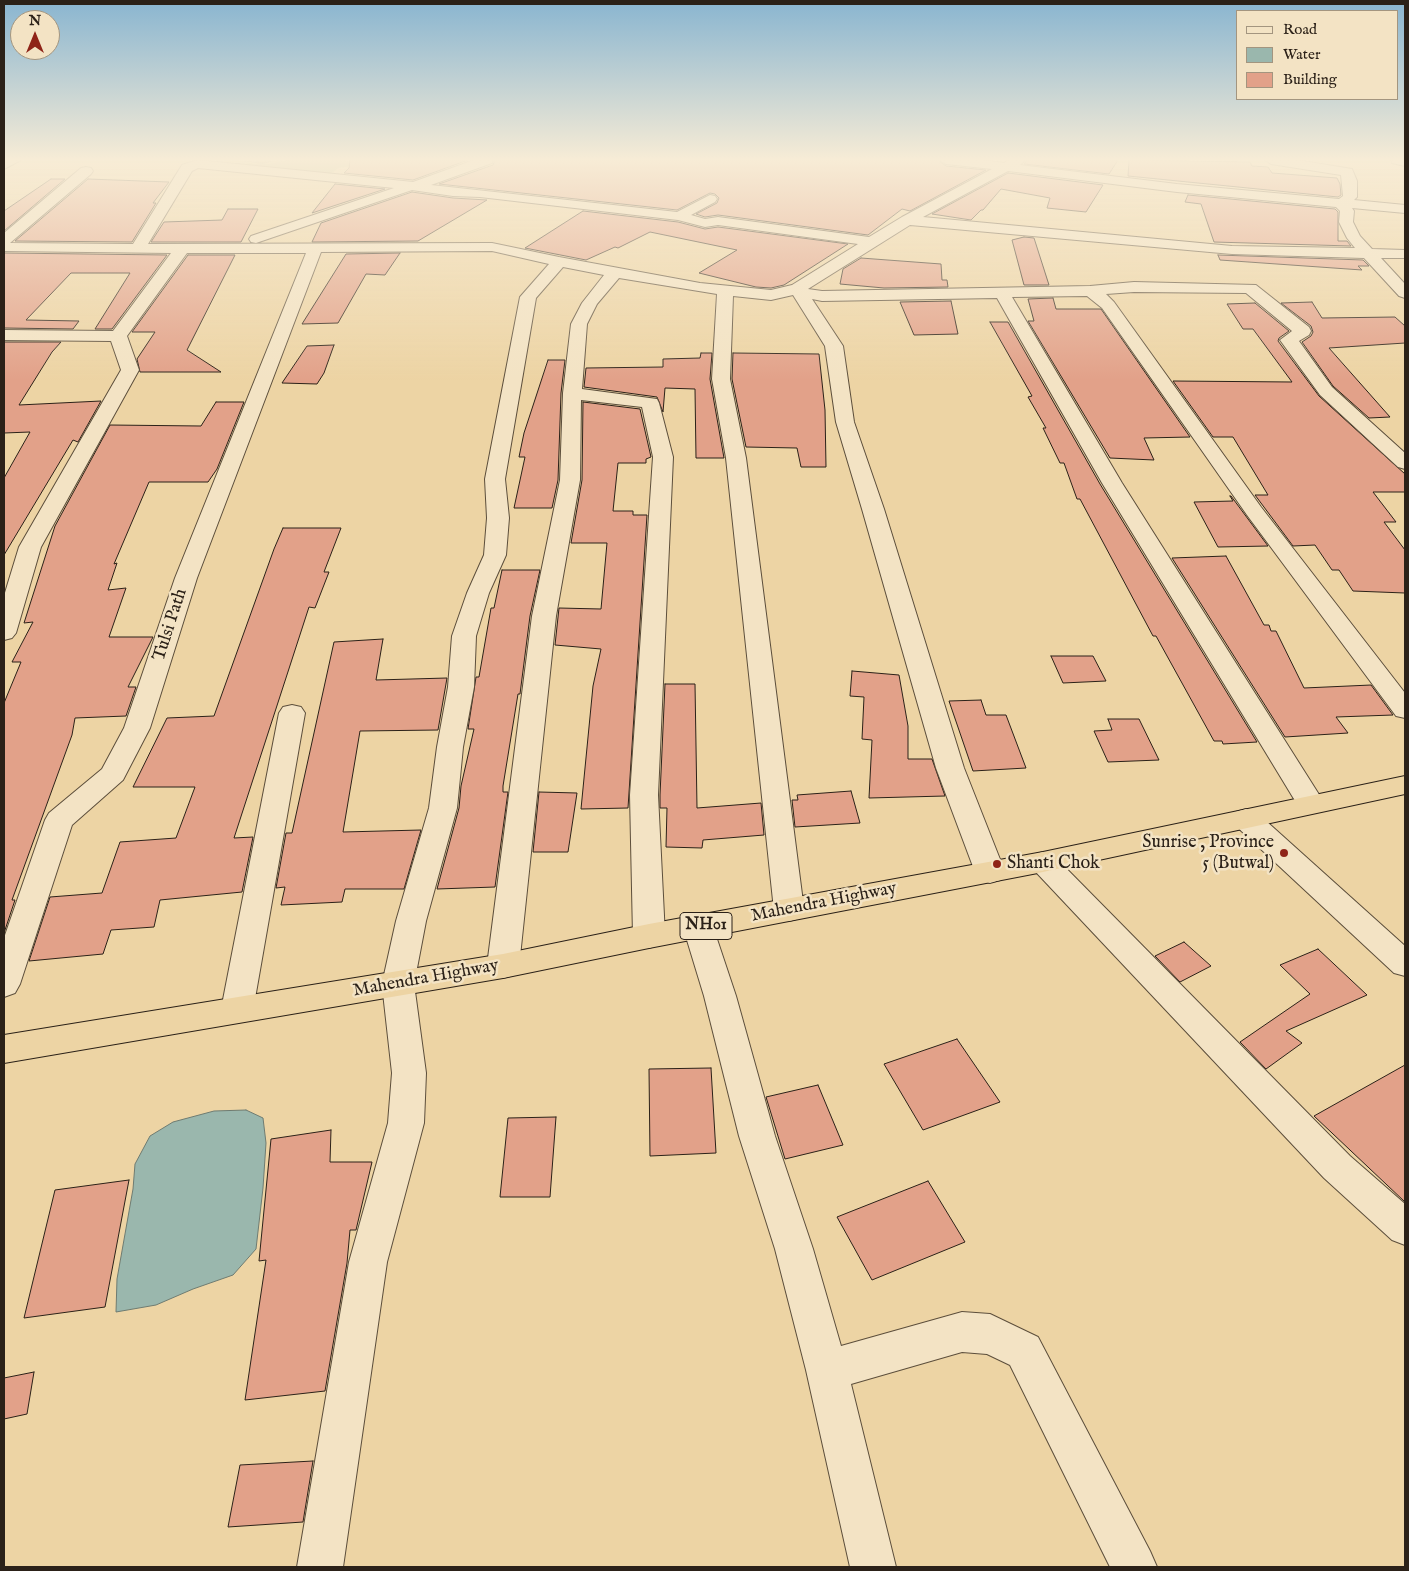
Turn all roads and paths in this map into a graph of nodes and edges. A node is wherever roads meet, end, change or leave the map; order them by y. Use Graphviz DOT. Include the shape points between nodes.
graph roads {
  1 [pos="147,233"];
  2 [pos="275,233"];
  3 [pos="808,233"];
  4 [pos="886,233"];
  5 [pos="1051,233"];
  6 [pos="1352,233"];
  7 [pos="872,242"];
  8 [pos="4,247"];
  9 [pos="316,247"];
  10 [pos="183,248"];
  11 [pos="240,248"];
  12 [pos="138,249"];
  13 [pos="1369,253"];
  14 [pos="1405,254"];
  15 [pos="559,262"];
  16 [pos="615,272"];
  17 [pos="725,290"];
  18 [pos="1090,290"];
  19 [pos="799,291"];
  20 [pos="1002,293"];
  21 [pos="1405,293"];
  22 [pos="9,335"];
  23 [pos="118,336"];
  24 [pos="4,353"];
  25 [pos="572,393"];
  26 [pos="1405,464"];
  27 [pos="4,632"];
  28 [pos="1405,710"];
  29 [pos="292,713"];
  30 [pos="1402,789"];
  31 [pos="1311,804"];
  32 [pos="1246,819"];
  33 [pos="1043,862"];
  34 [pos="990,872"];
  35 [pos="789,910"];
  36 [pos="698,927"];
  37 [pos="650,936"];
  38 [pos="1405,964"];
  39 [pos="504,966"];
  40 [pos="4,984"];
  41 [pos="398,984"];
  42 [pos="237,1010"];
  43 [pos="4,1049"];
  44 [pos="1405,1228"];
  45 [pos="826,1370"];
  46 [pos="320,1567"];
  47 [pos="873,1567"];
  48 [pos="1134,1567"];
  1 -- 12 [label="street"];
  2 -- 11 [label="street"];
  3 -- 7 [label="street"];
  4 -- 7 [label="street"];
  5 -- 13 [label="street" via="1232,250"];
  6 -- 13 [label="street"];
  7 -- 19 [label="street"];
  8 -- 12 [label="street"];
  9 -- 11 [label="street"];
  9 -- 15 [label="street" via="492,247"];
  9 -- 40 [label="street, Tulsi Path" via="186,578 137,728 114,774 59,820"];
  10 -- 11 [label="street"];
  10 -- 12 [label="street"];
  10 -- 23 [label="street"];
  13 -- 14 [label="street"];
  13 -- 21 [label="street"];
  15 -- 16 [label="street"];
  15 -- 41 [label="street" via="528,297 496,479 498,518 495,555 464,636 461,687 443,808 411,921"];
  16 -- 17 [label="street"];
  16 -- 25 [label="street" via="590,303 579,324"];
  17 -- 19 [label="street" via="771,295"];
  17 -- 35 [label="street" via="721,379 736,458"];
  18 -- 20 [label="street"];
  18 -- 26 [label="street" via="1250,288 1303,331 1289,340 1326,391"];
  18 -- 28 [label="street" via="1108,305 1254,511"];
  19 -- 20 [label="street" via="822,296"];
  19 -- 34 [label="street" via="834,346 845,422 950,768"];
  20 -- 31 [label="street" via="1112,483"];
  22 -- 23 [label="street"];
  22 -- 24 [label="street"];
  23 -- 27 [label="street" via="130,370 30,547"];
  25 -- 37 [label="street" via="650,403 663,458 644,794"];
  25 -- 39 [label="street" via="570,480 544,616"];
  29 -- 42 [label="street"];
  30 -- 31 [label="highway, Mahendra Highway / NH01"];
  31 -- 32 [label="highway, Mahendra Highway / NH01"];
  32 -- 33 [label="highway, Mahendra Highway / NH01"];
  32 -- 38 [label="street"];
  33 -- 34 [label="highway, Mahendra Highway / NH01"];
  33 -- 44 [label="street" via="1337,1167"];
  34 -- 35 [label="highway, Mahendra Highway / NH01"];
  35 -- 36 [label="highway, Mahendra Highway / NH01"];
  36 -- 37 [label="highway, Mahendra Highway / NH01"];
  36 -- 45 [label="street" via="757,1136 794,1249"];
  37 -- 39 [label="highway, Mahendra Highway / NH01"];
  39 -- 41 [label="highway, Mahendra Highway / NH01"];
  41 -- 42 [label="highway, Mahendra Highway / NH01"];
  41 -- 46 [label="street" via="409,1073 406,1123 368,1262"];
  42 -- 43 [label="highway, Mahendra Highway / NH01"];
  45 -- 47 [label="street"];
  45 -- 48 [label="street" via="962,1332 990,1334 1024,1351"];
}
